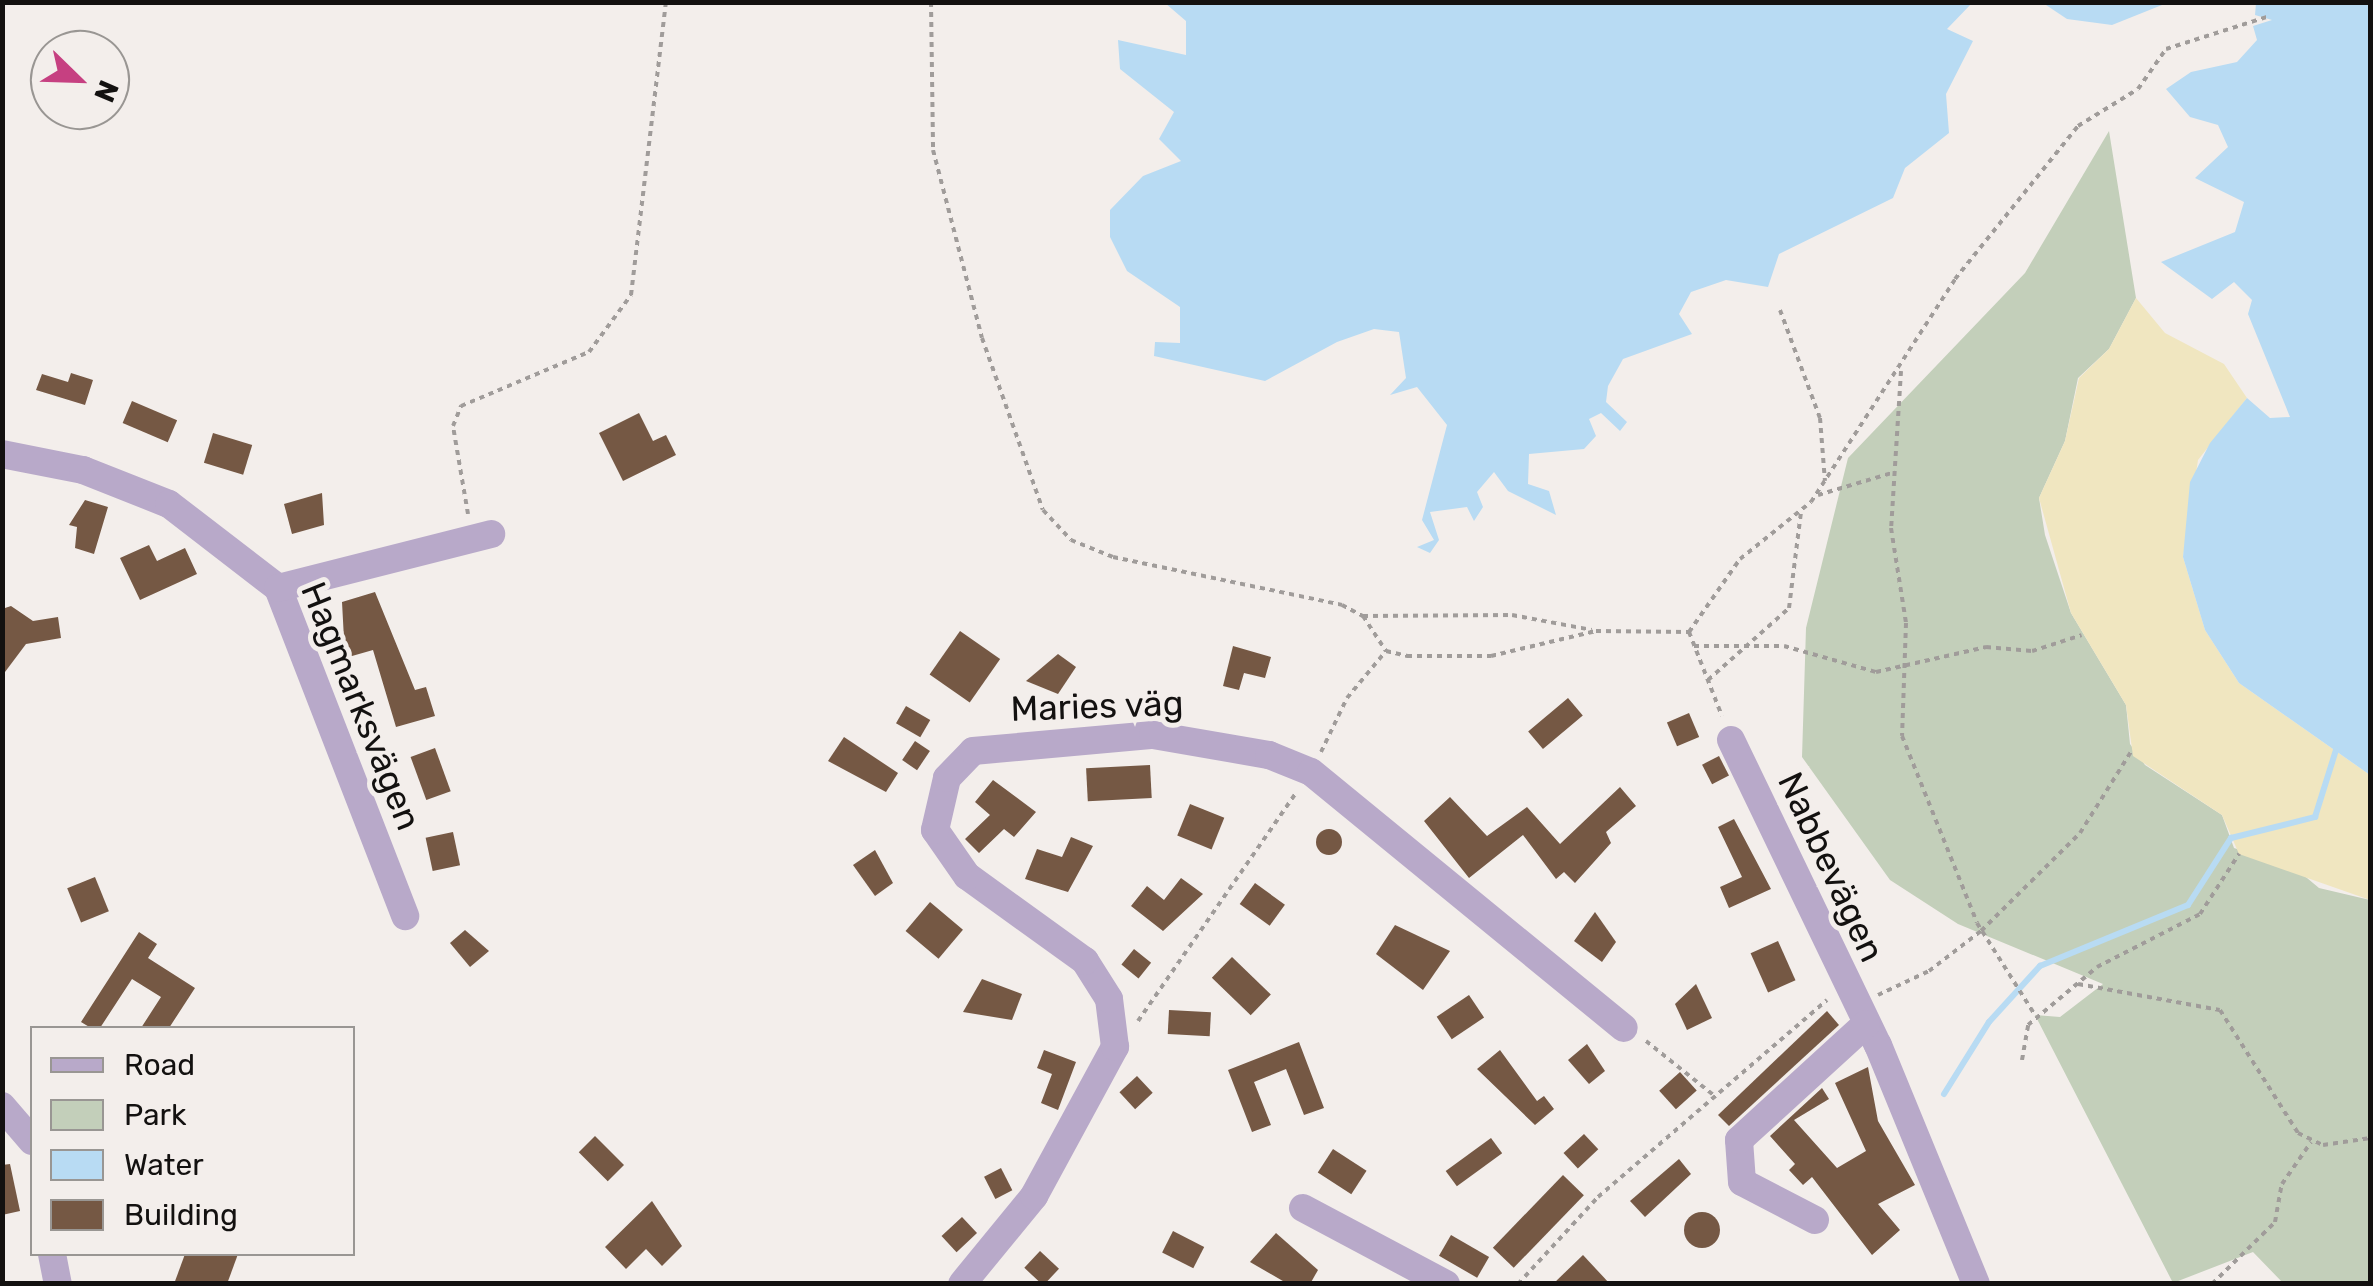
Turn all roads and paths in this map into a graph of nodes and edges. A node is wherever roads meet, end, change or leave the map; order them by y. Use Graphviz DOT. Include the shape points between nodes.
graph roads {
  1 [pos="666,2"];
  2 [pos="931,2"];
  3 [pos="2267,17"];
  4 [pos="1780,310"];
  5 [pos="1901,369"];
  6 [pos="2,454"];
  7 [pos="1895,472"];
  8 [pos="1826,481"];
  9 [pos="1815,496"];
  10 [pos="1801,512"];
  11 [pos="491,534"];
  12 [pos="460,542"];
  13 [pos="278,588"];
  14 [pos="1363,616"];
  15 [pos="1596,631"];
  16 [pos="1688,632"];
  17 [pos="2082,635"];
  18 [pos="1741,644"];
  19 [pos="1694,646"];
  20 [pos="1386,651"];
  21 [pos="1902,669"];
  22 [pos="1708,680"];
  23 [pos="1732,740"];
  24 [pos="2132,750"];
  25 [pos="1310,772"];
  26 [pos="2239,854"];
  27 [pos="405,916"];
  28 [pos="1981,931"];
  29 [pos="2078,984"];
  30 [pos="1854,1005"];
  31 [pos="2035,1016"];
  32 [pos="1624,1028"];
  33 [pos="1116,1047"];
  34 [pos="2022,1060"];
  35 [pos="1716,1097"];
  36 [pos="2,1106"];
  37 [pos="2370,1138"];
  38 [pos="30,1139"];
  39 [pos="2311,1141"];
  40 [pos="1303,1208"];
  41 [pos="1815,1220"];
  42 [pos="52,1256"];
  43 [pos="58,1284"];
  44 [pos="962,1284"];
  45 [pos="1446,1284"];
  46 [pos="1518,1284"];
  47 [pos="1976,1284"];
  48 [pos="2212,1284"];
  1 -- 12 [label="path" via="631,295 589,352 461,406 453,426 468,520"];
  2 -- 14 [label="path" via="933,150 982,338 1043,510 1071,540 1113,557 1273,586"];
  3 -- 5 [label="path" via="2166,49 2138,89 2078,126 1955,279"];
  4 -- 8 [label="path" via="1820,418"];
  5 -- 7 [label="path"];
  5 -- 8 [label="path"];
  6 -- 13 [label="street, Hagmarksvägen" via="97,475 169,504"];
  7 -- 9 [label="path"];
  7 -- 21 [label="path"];
  8 -- 9 [label="path"];
  9 -- 10 [label="path"];
  10 -- 16 [label="path" via="1740,560"];
  10 -- 18 [label="path" via="1789,608"];
  11 -- 12 [label="street"];
  12 -- 13 [label="street"];
  13 -- 27 [label="street, Hagmarksvägen"];
  14 -- 15 [label="path" via="1512,615"];
  14 -- 20 [label="path"];
  15 -- 16 [label="path"];
  15 -- 20 [label="path" via="1491,656"];
  16 -- 19 [label="path"];
  17 -- 21 [label="path"];
  18 -- 19 [label="path"];
  18 -- 21 [label="path"];
  18 -- 22 [label="path"];
  19 -- 22 [label="path"];
  20 -- 25 [label="path" via="1347,698"];
  21 -- 28 [label="path" via="1909,761"];
  22 -- 23 [label="path"];
  23 -- 30 [label="street, Nabbevägen"];
  24 -- 28 [label="path" via="2080,833"];
  25 -- 32 [label="street, Maries väg"];
  25 -- 33 [label="path"];
  25 -- 33 [label="street, Maries väg" via="1270,755 1154,735 1001,745 957,763 935,806 951,862 1084,961 1109,1000"];
  26 -- 29 [label="path" via="2200,914"];
  28 -- 30 [label="path" via="1929,972"];
  28 -- 31 [label="path"];
  29 -- 34 [label="path" via="2028,1025"];
  29 -- 39 [label="path" via="2220,1010 2278,1112"];
  30 -- 35 [label="path"];
  30 -- 41 [label="street" via="1739,1140 1742,1182"];
  30 -- 47 [label="street, Nabbevägen"];
  32 -- 35 [label="path"];
  33 -- 44 [label="street" via="1034,1196"];
  35 -- 46 [label="path" via="1598,1197"];
  36 -- 38 [label="street"];
  37 -- 39 [label="path"];
  39 -- 48 [label="path" via="2282,1184 2275,1222"];
  40 -- 45 [label="street"];
  42 -- 43 [label="street"];
}
